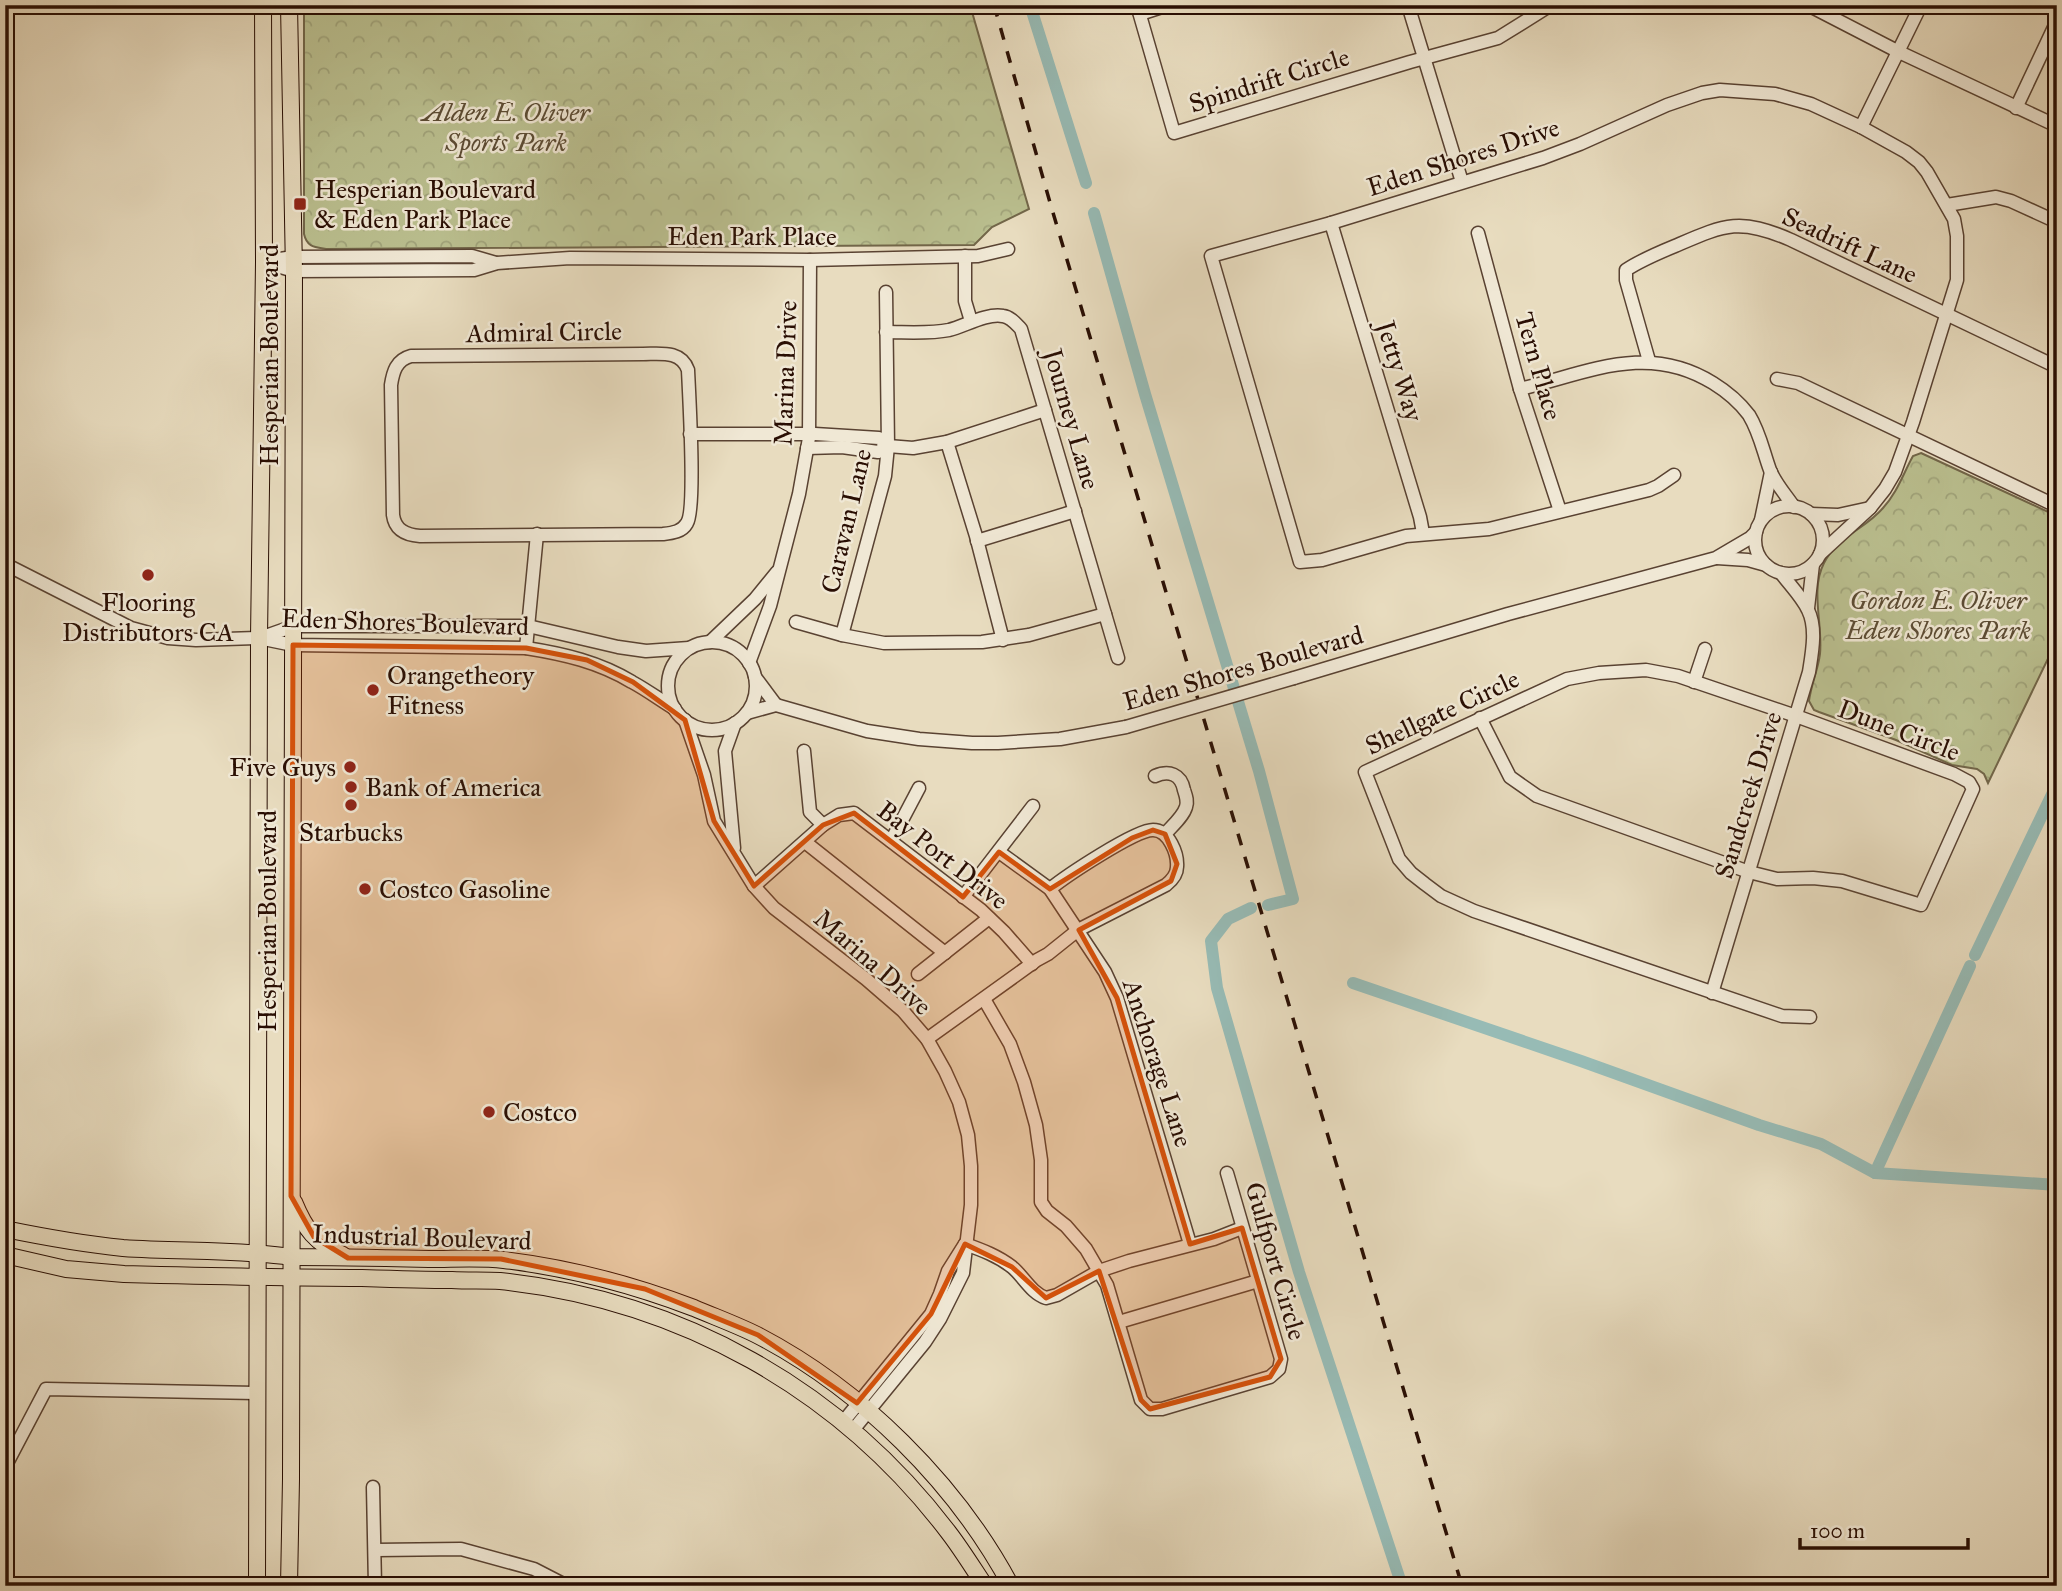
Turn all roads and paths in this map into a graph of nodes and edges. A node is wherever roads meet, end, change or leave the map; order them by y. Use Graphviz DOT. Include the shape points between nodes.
graph roads {
  1 [pos="263,5"];
  2 [pos="289,5"];
  3 [pos="1168,5"];
  4 [pos="1408,5"];
  5 [pos="1551,5"];
  6 [pos="1808,5"];
  7 [pos="1921,5"];
  8 [pos="1138,10"];
  9 [pos="2057,20"];
  10 [pos="1899,52"];
  11 [pos="1423,58"];
  12 [pos="263,80"];
  13 [pos="2016,108"];
  14 [pos="290,114"];
  15 [pos="1861,127"];
  16 [pos="2057,127"];
  17 [pos="1462,183"];
  18 [pos="1947,205"];
  19 [pos="2057,222"];
  20 [pos="1331,223"];
  21 [pos="1478,233"];
  22 [pos="1008,249"];
  23 [pos="965,256"];
  24 [pos="810,260"];
  25 [pos="264,262"];
  26 [pos="294,264"];
  27 [pos="886,292"];
  28 [pos="1947,316"];
  29 [pos="971,321"];
  30 [pos="887,332"];
  31 [pos="1649,361"];
  32 [pos="2057,367"];
  33 [pos="1777,379"];
  34 [pos="1520,389"];
  35 [pos="1045,410"];
  36 [pos="690,434"];
  37 [pos="809,434"];
  38 [pos="1909,435"];
  39 [pos="947,442"];
  40 [pos="888,446"];
  41 [pos="807,449"];
  42 [pos="1771,472"];
  43 [pos="1674,475"];
  44 [pos="2057,504"];
  45 [pos="1794,507"];
  46 [pos="1870,508"];
  47 [pos="1075,511"];
  48 [pos="1560,511"];
  49 [pos="1811,514"];
  50 [pos="1758,527"];
  51 [pos="537,534"];
  52 [pos="1423,534"];
  53 [pos="977,541"];
  54 [pos="1716,558"];
  55 [pos="1817,559"];
  56 [pos="5,564"];
  57 [pos="1766,565"];
  58 [pos="779,569"];
  59 [pos="1781,573"];
  60 [pos="1808,608"];
  61 [pos="1105,614"];
  62 [pos="796,622"];
  63 [pos="293,626"];
  64 [pos="527,626"];
  65 [pos="842,635"];
  66 [pos="259,638"];
  67 [pos="1003,640"];
  68 [pos="710,642"];
  69 [pos="293,645"];
  70 [pos="526,648"];
  71 [pos="689,649"];
  72 [pos="1705,649"];
  73 [pos="1118,658"];
  74 [pos="749,663"];
  75 [pos="755,677"];
  76 [pos="1694,682"];
  77 [pos="776,705"];
  78 [pos="675,709"];
  79 [pos="747,713"];
  80 [pos="1796,716"];
  81 [pos="1479,718"];
  82 [pos="685,720"];
  83 [pos="735,723"];
  84 [pos="804,751"];
  85 [pos="1155,776"];
  86 [pos="919,788"];
  87 [pos="1033,806"];
  88 [pos="823,825"];
  89 [pos="1165,834"];
  90 [pos="891,841"];
  91 [pos="805,842"];
  92 [pos="734,852"];
  93 [pos="999,852"];
  94 [pos="1749,872"];
  95 [pos="754,886"];
  96 [pos="1050,889"];
  97 [pos="963,897"];
  98 [pos="989,918"];
  99 [pos="1078,930"];
  100 [pos="944,953"];
  101 [pos="1032,964"];
  102 [pos="918,974"];
  103 [pos="1712,993"];
  104 [pos="984,999"];
  105 [pos="1810,1017"];
  106 [pos="927,1040"];
  107 [pos="1227,1173"];
  108 [pos="291,1196"];
  109 [pos="5,1228"];
  110 [pos="1242,1228"];
  111 [pos="965,1244"];
  112 [pos="1190,1244"];
  113 [pos="258,1252"];
  114 [pos="5,1255"];
  115 [pos="291,1257"];
  116 [pos="348,1258"];
  117 [pos="1099,1271"];
  118 [pos="258,1278"];
  119 [pos="291,1278"];
  120 [pos="1258,1281"];
  121 [pos="1119,1322"];
  122 [pos="256,1393"];
  123 [pos="862,1408"];
  124 [pos="848,1426"];
  125 [pos="5,1467"];
  126 [pos="373,1487"];
  127 [pos="376,1550"];
  128 [pos="257,1586"];
  129 [pos="289,1586"];
  130 [pos="375,1586"];
  131 [pos="567,1586"];
  132 [pos="985,1586"];
  133 [pos="1011,1586"];
  1 -- 12 [label="main road, Hesperian Boulevard"];
  2 -- 14 [label="main road, Hesperian Boulevard"];
  3 -- 8 [label="street"];
  4 -- 11 [label="street"];
  5 -- 11 [label="street" via="1498,38"];
  6 -- 10 [label="street"];
  7 -- 10 [label="street"];
  8 -- 11 [label="street, Spindrift Circle" via="1174,133"];
  9 -- 13 [label="street"];
  10 -- 13 [label="street"];
  10 -- 15 [label="street"];
  11 -- 17 [label="street"];
  12 -- 14 [label="main road" via="270,79 284,90"];
  12 -- 25 [label="main road, Hesperian Boulevard"];
  13 -- 16 [label="street"];
  14 -- 26 [label="main road, Hesperian Boulevard"];
  15 -- 17 [label="street, Eden Shores Drive" via="1797,99 1720,90 1685,98 1568,148"];
  15 -- 18 [label="street, Eden Shores Drive" via="1919,162"];
  17 -- 20 [label="street, Eden Shores Drive"];
  18 -- 19 [label="street" via="1996,197"];
  18 -- 28 [label="street, Eden Shores Drive" via="1957,236 1958,270"];
  20 -- 52 [label="street, Jetty Way"];
  20 -- 52 [label="street, Eden Shores Drive" via="1211,256 1300,562"];
  21 -- 34 [label="street, Tern Place"];
  22 -- 23 [label="street, Eden Park Place"];
  23 -- 24 [label="street, Eden Park Place"];
  23 -- 29 [label="street" via="965,301"];
  24 -- 26 [label="street, Eden Park Place" via="570,258 496,263 474,270"];
  24 -- 37 [label="street, Marina Drive"];
  25 -- 26 [label="street, Eden Park Place"];
  25 -- 66 [label="main road, Hesperian Boulevard"];
  26 -- 63 [label="main road, Hesperian Boulevard"];
  27 -- 30 [label="street, Caravan Lane"];
  28 -- 31 [label="street, Seadrift Lane" via="1776,234 1745,226 1717,228 1626,270"];
  28 -- 32 [label="street"];
  28 -- 38 [label="street, Eden Shores Drive"];
  29 -- 30 [label="street, Journey Lane" via="946,331"];
  29 -- 35 [label="street, Journey Lane" via="1003,316 1021,329"];
  30 -- 40 [label="street, Caravan Lane"];
  31 -- 34 [label="street" via="1622,363"];
  31 -- 42 [label="street" via="1702,376 1736,401 1762,441"];
  33 -- 38 [label="street" via="1797,383"];
  34 -- 48 [label="street, Tern Place"];
  35 -- 39 [label="street"];
  35 -- 47 [label="street, Journey Lane"];
  36 -- 37 [label="street"];
  36 -- 51 [label="street, Admiral Circle" via="690,515 676,532"];
  36 -- 51 [label="street, Admiral Circle" via="688,370 677,356 411,356 400,361 391,385 397,527 420,536"];
  37 -- 40 [label="street" via="879,438"];
  37 -- 41 [label="street, Marina Drive"];
  38 -- 44 [label="street"];
  38 -- 46 [label="street, Eden Shores Drive" via="1895,472"];
  39 -- 40 [label="street" via="913,448"];
  39 -- 53 [label="street"];
  40 -- 41 [label="street" via="878,452"];
  40 -- 65 [label="street, Caravan Lane" via="885,476"];
  41 -- 58 [label="street, Marina Drive"];
  42 -- 45 [label="street"];
  42 -- 50 [label="street"];
  43 -- 48 [label="street, Eden Shores Drive" via="1648,490"];
  45 -- 49 [label="street"];
  45 -- 50 [label="street" via="1775,510"];
  46 -- 49 [label="street" via="1838,516"];
  46 -- 55 [label="street, Eden Shores Drive"];
  47 -- 53 [label="street"];
  47 -- 61 [label="street, Journey Lane"];
  48 -- 52 [label="street, Eden Shores Drive" via="1489,529"];
  49 -- 55 [label="street" via="1822,533"];
  50 -- 54 [label="street, Eden Shores Boulevard" via="1750,538"];
  50 -- 57 [label="street" via="1757,550"];
  51 -- 64 [label="street"];
  53 -- 67 [label="street"];
  54 -- 57 [label="street, Eden Shores Boulevard"];
  54 -- 77 [label="street, Eden Shores Boulevard, bridge" via="1126,727 1060,739 998,743 919,739 866,731"];
  55 -- 59 [label="street" via="1803,571"];
  55 -- 60 [label="street, Sandcreek Drive"];
  56 -- 66 [label="street" via="131,628 180,639"];
  57 -- 59 [label="street"];
  58 -- 68 [label="street, Marina Drive"];
  58 -- 74 [label="street, Marina Drive"];
  59 -- 60 [label="street"];
  60 -- 80 [label="street, Sandcreek Drive" via="1811,658"];
  61 -- 67 [label="street"];
  61 -- 73 [label="street, Journey Lane"];
  62 -- 65 [label="street"];
  63 -- 64 [label="street, Eden Shores Boulevard"];
  63 -- 66 [label="street, Eden Shores Boulevard"];
  63 -- 69 [label="main road, Hesperian Boulevard"];
  64 -- 70 [label="street"];
  64 -- 71 [label="street, Eden Shores Boulevard" via="636,649"];
  65 -- 67 [label="street" via="884,642"];
  66 -- 69 [label="street, Eden Shores Boulevard"];
  66 -- 113 [label="main road, Hesperian Boulevard"];
  68 -- 71 [label="street"];
  68 -- 74 [label="street" via="733,647"];
  69 -- 70 [label="street, Eden Shores Boulevard"];
  69 -- 108 [label="main road, Hesperian Boulevard"];
  70 -- 78 [label="street, Eden Shores Boulevard" via="587,660"];
  71 -- 78 [label="street" via="677,659 668,680"];
  72 -- 76 [label="street"];
  74 -- 75 [label="street"];
  75 -- 77 [label="street"];
  75 -- 79 [label="street" via="754,699"];
  76 -- 80 [label="street, Shellgate Circle"];
  76 -- 81 [label="street, Shellgate Circle" via="1646,670 1599,673 1567,679"];
  77 -- 79 [label="street"];
  78 -- 82 [label="street"];
  79 -- 83 [label="street"];
  80 -- 94 [label="street, Sandcreek Drive"];
  80 -- 94 [label="street, Dune Circle" via="1954,774 1973,789 1921,905 1842,881 1777,879"];
  81 -- 94 [label="street" via="1510,777 1537,796"];
  81 -- 103 [label="street, Shellgate Circle" via="1365,772 1399,859 1441,896 1474,911"];
  82 -- 83 [label="street" via="710,729"];
  82 -- 92 [label="street, Marina Drive" via="714,821"];
  83 -- 92 [label="street, Marina Drive" via="725,751"];
  84 -- 88 [label="street" via="810,812"];
  85 -- 89 [label="street" via="1164,772 1178,777 1187,801"];
  86 -- 90 [label="street"];
  87 -- 93 [label="street"];
  88 -- 90 [label="street, Bay Port Drive" via="839,815 854,813"];
  88 -- 91 [label="street, Bay Port Drive"];
  89 -- 96 [label="street" via="1153,830 1132,838"];
  89 -- 99 [label="street" via="1177,864 1171,881"];
  90 -- 97 [label="street, Bay Port Drive"];
  91 -- 95 [label="street, Bay Port Drive"];
  91 -- 100 [label="street"];
  92 -- 95 [label="street, Marina Drive"];
  93 -- 96 [label="street, Anchorage Lane"];
  93 -- 97 [label="street"];
  94 -- 103 [label="street, Sandcreek Drive"];
  95 -- 106 [label="street, Marina Drive" via="774,908 903,1011"];
  96 -- 99 [label="street, Anchorage Lane"];
  97 -- 98 [label="street, Bay Port Drive"];
  98 -- 100 [label="street"];
  98 -- 101 [label="street, Bay Port Drive"];
  99 -- 101 [label="street"];
  99 -- 112 [label="street, Anchorage Lane" via="1117,998"];
  100 -- 102 [label="street"];
  101 -- 104 [label="street"];
  103 -- 105 [label="street" via="1782,1016"];
  104 -- 106 [label="street"];
  104 -- 117 [label="street, Gulfport Circle" via="1010,1044 1024,1082 1036,1125 1041,1202 1086,1249"];
  106 -- 111 [label="street, Marina Drive" via="945,1070 968,1135 971,1205"];
  107 -- 110 [label="street, Gulfport Circle"];
  108 -- 115 [label="main road, Hesperian Boulevard"];
  108 -- 116 [label="main road" via="314,1237"];
  109 -- 113 [label="main road, Industrial Boulevard" via="124,1248"];
  110 -- 112 [label="street"];
  110 -- 120 [label="street, Gulfport Circle"];
  111 -- 117 [label="street" via="1012,1267 1043,1298"];
  111 -- 123 [label="street, Marina Drive" via="948,1270 931,1314"];
  112 -- 117 [label="street"];
  113 -- 115 [label="main road, Industrial Boulevard"];
  113 -- 118 [label="main road, Hesperian Boulevard"];
  114 -- 118 [label="main road, Industrial Boulevard" via="66,1269"];
  115 -- 116 [label="main road, Industrial Boulevard"];
  115 -- 119 [label="main road, Hesperian Boulevard"];
  116 -- 123 [label="main road, Industrial Boulevard" via="501,1259 645,1289 758,1335"];
  117 -- 121 [label="street, Gulfport Circle"];
  118 -- 119 [label="main road, Industrial Boulevard"];
  118 -- 122 [label="main road, Hesperian Boulevard"];
  119 -- 124 [label="main road, Industrial Boulevard" via="499,1281 639,1310 747,1357"];
  119 -- 129 [label="main road, Hesperian Boulevard"];
  120 -- 121 [label="street"];
  120 -- 121 [label="street, Gulfport Circle" via="1281,1359 1279,1369 1270,1377 1199,1398 1156,1410 1143,1403"];
  122 -- 125 [label="street" via="46,1389"];
  122 -- 128 [label="main road, Hesperian Boulevard"];
  123 -- 124 [label="street, Marina Drive"];
  123 -- 133 [label="main road, Industrial Boulevard" via="933,1474 984,1539"];
  124 -- 132 [label="main road, Industrial Boulevard" via="950,1533"];
  126 -- 127 [label="street"];
  127 -- 130 [label="street"];
  127 -- 131 [label="street" via="461,1549 534,1569"];
}
